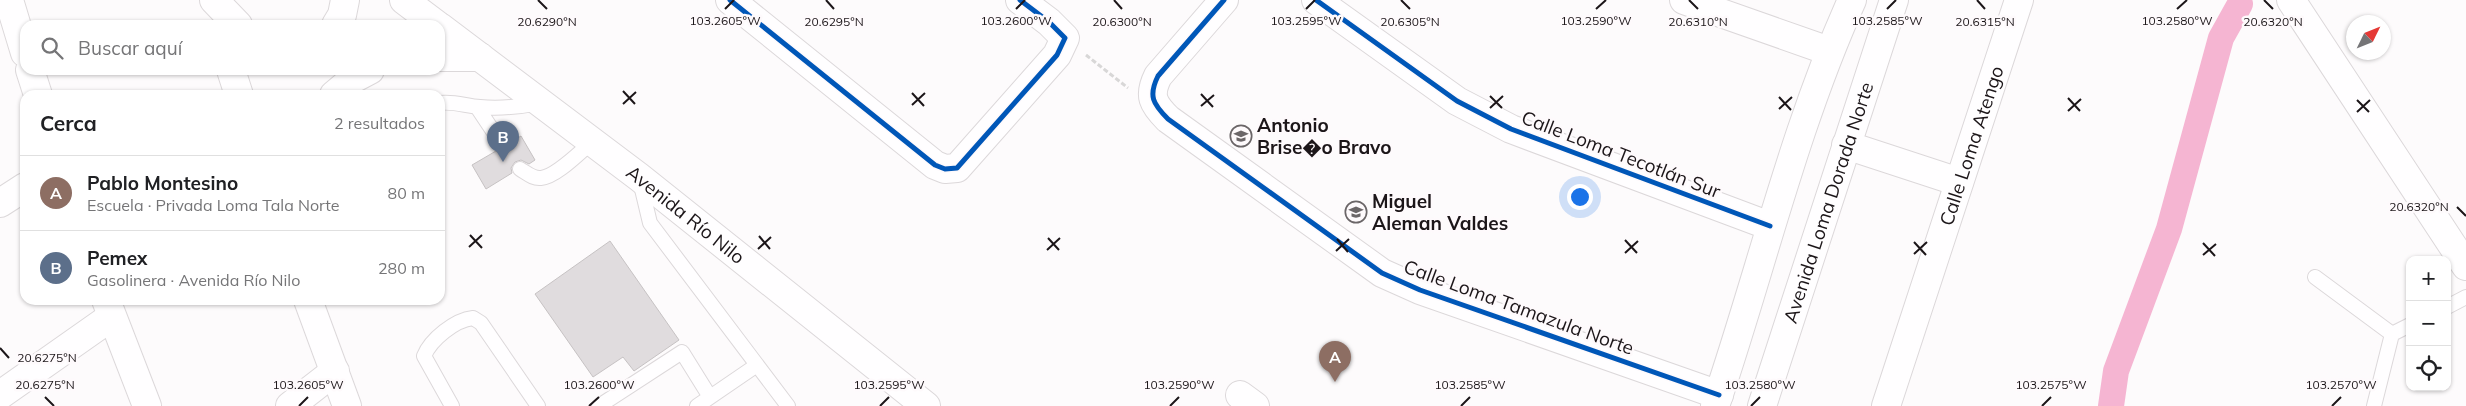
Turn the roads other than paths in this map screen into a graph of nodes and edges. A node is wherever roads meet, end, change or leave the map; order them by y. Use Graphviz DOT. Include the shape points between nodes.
graph roads {
  1 [pos="9,0"];
  2 [pos="208,0"];
  3 [pos="214,0"];
  4 [pos="345,0"];
  5 [pos="404,0"];
  6 [pos="730,0"];
  7 [pos="1020,0"];
  8 [pos="1224,0"];
  9 [pos="1316,0"];
  10 [pos="1684,0"];
  11 [pos="1852,0"];
  12 [pos="1894,0"];
  13 [pos="2019,0"];
  14 [pos="2291,0"];
  15 [pos="214,20"];
  16 [pos="233,20"];
  17 [pos="339,20"];
  18 [pos="431,20"];
  19 [pos="445,31"];
  20 [pos="20,36"];
  21 [pos="1829,51"];
  22 [pos="445,57"];
  23 [pos="480,57"];
  24 [pos="32,75"];
  25 [pos="233,75"];
  26 [pos="361,75"];
  27 [pos="36,90"];
  28 [pos="237,90"];
  29 [pos="340,90"];
  30 [pos="445,103"];
  31 [pos="540,103"];
  32 [pos="477,107"];
  33 [pos="592,142"];
  34 [pos="1846,145"];
  35 [pos="503,146"];
  36 [pos="520,169"];
  37 [pos="639,177"];
  38 [pos="1959,182"];
  39 [pos="20,190"];
  40 [pos="0,203"];
  41 [pos="1770,226"];
  42 [pos="2466,266"];
  43 [pos="2315,276"];
  44 [pos="2466,298"];
  45 [pos="310,305"];
  46 [pos="2451,305"];
  47 [pos="108,308"];
  48 [pos="2406,327"];
  49 [pos="2392,334"];
  50 [pos="756,365"];
  51 [pos="340,387"];
  52 [pos="0,395"];
  53 [pos="710,397"];
  54 [pos="1717,400"];
  55 [pos="147,406"];
  56 [pos="290,406"];
  57 [pos="357,406"];
  58 [pos="452,406"];
  59 [pos="538,406"];
  60 [pos="599,406"];
  61 [pos="697,406"];
  62 [pos="788,406"];
  63 [pos="926,406"];
  64 [pos="1762,406"];
  65 [pos="1886,406"];
  66 [pos="2374,406"];
  1 -- 20 [label="street"];
  2 -- 15 [label="street"];
  3 -- 16 [label="street"];
  4 -- 17 [label="street"];
  5 -- 18 [label="street, Avenida Río Nilo"];
  6 -- 7 [label="street" via="935,165 945,169 957,168 1057,55 1065,38"];
  8 -- 54 [label="street, Calle Loma Tamazula Norte" via="1158,76 1152,88 1153,101 1168,118 1382,273"];
  9 -- 41 [label="street, Calle Loma Tecotlán Sur" via="1457,101 1511,128"];
  10 -- 21 [label="street"];
  11 -- 21 [label="street"];
  12 -- 34 [label="street, Avenida Loma Dorada Norte"];
  13 -- 38 [label="street, Calle Loma Atengo"];
  14 -- 42 [label="street"];
  19 -- 23 [label="street, Avenida Río Nilo"];
  21 -- 41 [label="street"];
  22 -- 23 [label="street"];
  23 -- 31 [label="street, Avenida Río Nilo"];
  24 -- 27 [label="street"];
  25 -- 28 [label="street"];
  26 -- 29 [label="street"];
  30 -- 32 [label="lane"];
  31 -- 32 [label="lane" via="510,108"];
  31 -- 33 [label="street, Avenida Río Nilo"];
  32 -- 35 [label="lane"];
  33 -- 36 [label="lane" via="552,175 541,178"];
  33 -- 37 [label="street, Avenida Río Nilo"];
  34 -- 38 [label="street"];
  34 -- 64 [label="street, Avenida Loma Dorada Norte"];
  37 -- 50 [label="lane" via="650,223"];
  37 -- 63 [label="street, Avenida Río Nilo"];
  38 -- 65 [label="street, Calle Loma Atengo"];
  39 -- 40 [label="street"];
  41 -- 54 [label="street"];
  43 -- 49 [label="lane"];
  44 -- 46 [label="lane"];
  45 -- 51 [label="street"];
  47 -- 52 [label="street"];
  47 -- 55 [label="street"];
  48 -- 49 [label="lane"];
  49 -- 66 [label="lane"];
  50 -- 53 [label="lane"];
  50 -- 62 [label="lane"];
  51 -- 56 [label="street"];
  51 -- 57 [label="lane"];
  53 -- 60 [label="lane" via="682,352"];
  53 -- 61 [label="lane"];
  58 -- 59 [label="lane" via="424,356 428,346 463,319 473,318 481,323"];
}
